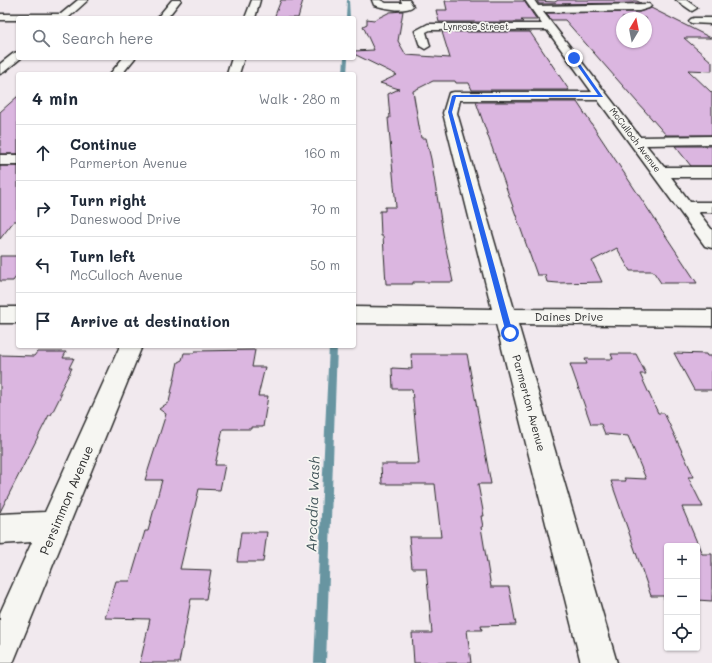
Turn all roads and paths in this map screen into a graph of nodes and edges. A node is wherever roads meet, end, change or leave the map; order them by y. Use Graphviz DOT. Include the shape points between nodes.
graph roads {
  1 [pos="84,0"];
  2 [pos="177,0"];
  3 [pos="256,0"];
  4 [pos="376,0"];
  5 [pos="405,0"];
  6 [pos="680,0"];
  7 [pos="532,4"];
  8 [pos="646,6"];
  9 [pos="692,8"];
  10 [pos="64,16"];
  11 [pos="164,16"];
  12 [pos="251,16"];
  13 [pos="0,17"];
  14 [pos="16,17"];
  15 [pos="694,21"];
  16 [pos="712,21"];
  17 [pos="550,27"];
  18 [pos="425,46"];
  19 [pos="16,56"];
  20 [pos="0,57"];
  21 [pos="16,57"];
  22 [pos="127,60"];
  23 [pos="237,60"];
  24 [pos="0,70"];
  25 [pos="118,72"];
  26 [pos="234,72"];
  27 [pos="601,96"];
  28 [pos="636,140"];
  29 [pos="712,140"];
  30 [pos="0,160"];
  31 [pos="16,160"];
  32 [pos="660,172"];
  33 [pos="712,172"];
  34 [pos="685,207"];
  35 [pos="712,207"];
  36 [pos="712,242"];
  37 [pos="0,315"];
  38 [pos="16,315"];
  39 [pos="356,315"];
  40 [pos="505,317"];
  41 [pos="712,318"];
  42 [pos="130,348"];
  43 [pos="55,526"];
  44 [pos="0,529"];
  45 [pos="0,653"];
  46 [pos="599,663"];
  1 -- 10 [label="street"];
  2 -- 11 [label="street"];
  3 -- 12 [label="street"];
  4 -- 5 [label="street" via="385,6 408,6"];
  6 -- 9 [label="street"];
  7 -- 8 [label="street" via="639,8"];
  7 -- 17 [label="street, McCulloch Avenue"];
  13 -- 14 [label="street"];
  15 -- 16 [label="street"];
  17 -- 18 [label="street, Lynrose Street" via="428,27 420,31"];
  17 -- 27 [label="street, McCulloch Avenue"];
  19 -- 20 [label="street"];
  21 -- 24 [label="street"];
  22 -- 25 [label="street"];
  23 -- 26 [label="street"];
  27 -- 28 [label="street, McCulloch Avenue"];
  27 -- 40 [label="street, Parmerton Avenue" via="454,96 450,112"];
  28 -- 29 [label="street"];
  28 -- 32 [label="street, McCulloch Avenue"];
  30 -- 31 [label="street"];
  32 -- 33 [label="street"];
  32 -- 34 [label="street, McCulloch Avenue"];
  34 -- 35 [label="street"];
  34 -- 36 [label="street, McCulloch Avenue"];
  37 -- 38 [label="street"];
  39 -- 40 [label="street, Daines Drive"];
  40 -- 41 [label="street, Daines Drive"];
  40 -- 46 [label="street, Parmerton Avenue"];
  42 -- 43 [label="street, Persimmon Avenue"];
  43 -- 44 [label="street"];
  43 -- 45 [label="street, Persimmon Avenue"];
}
